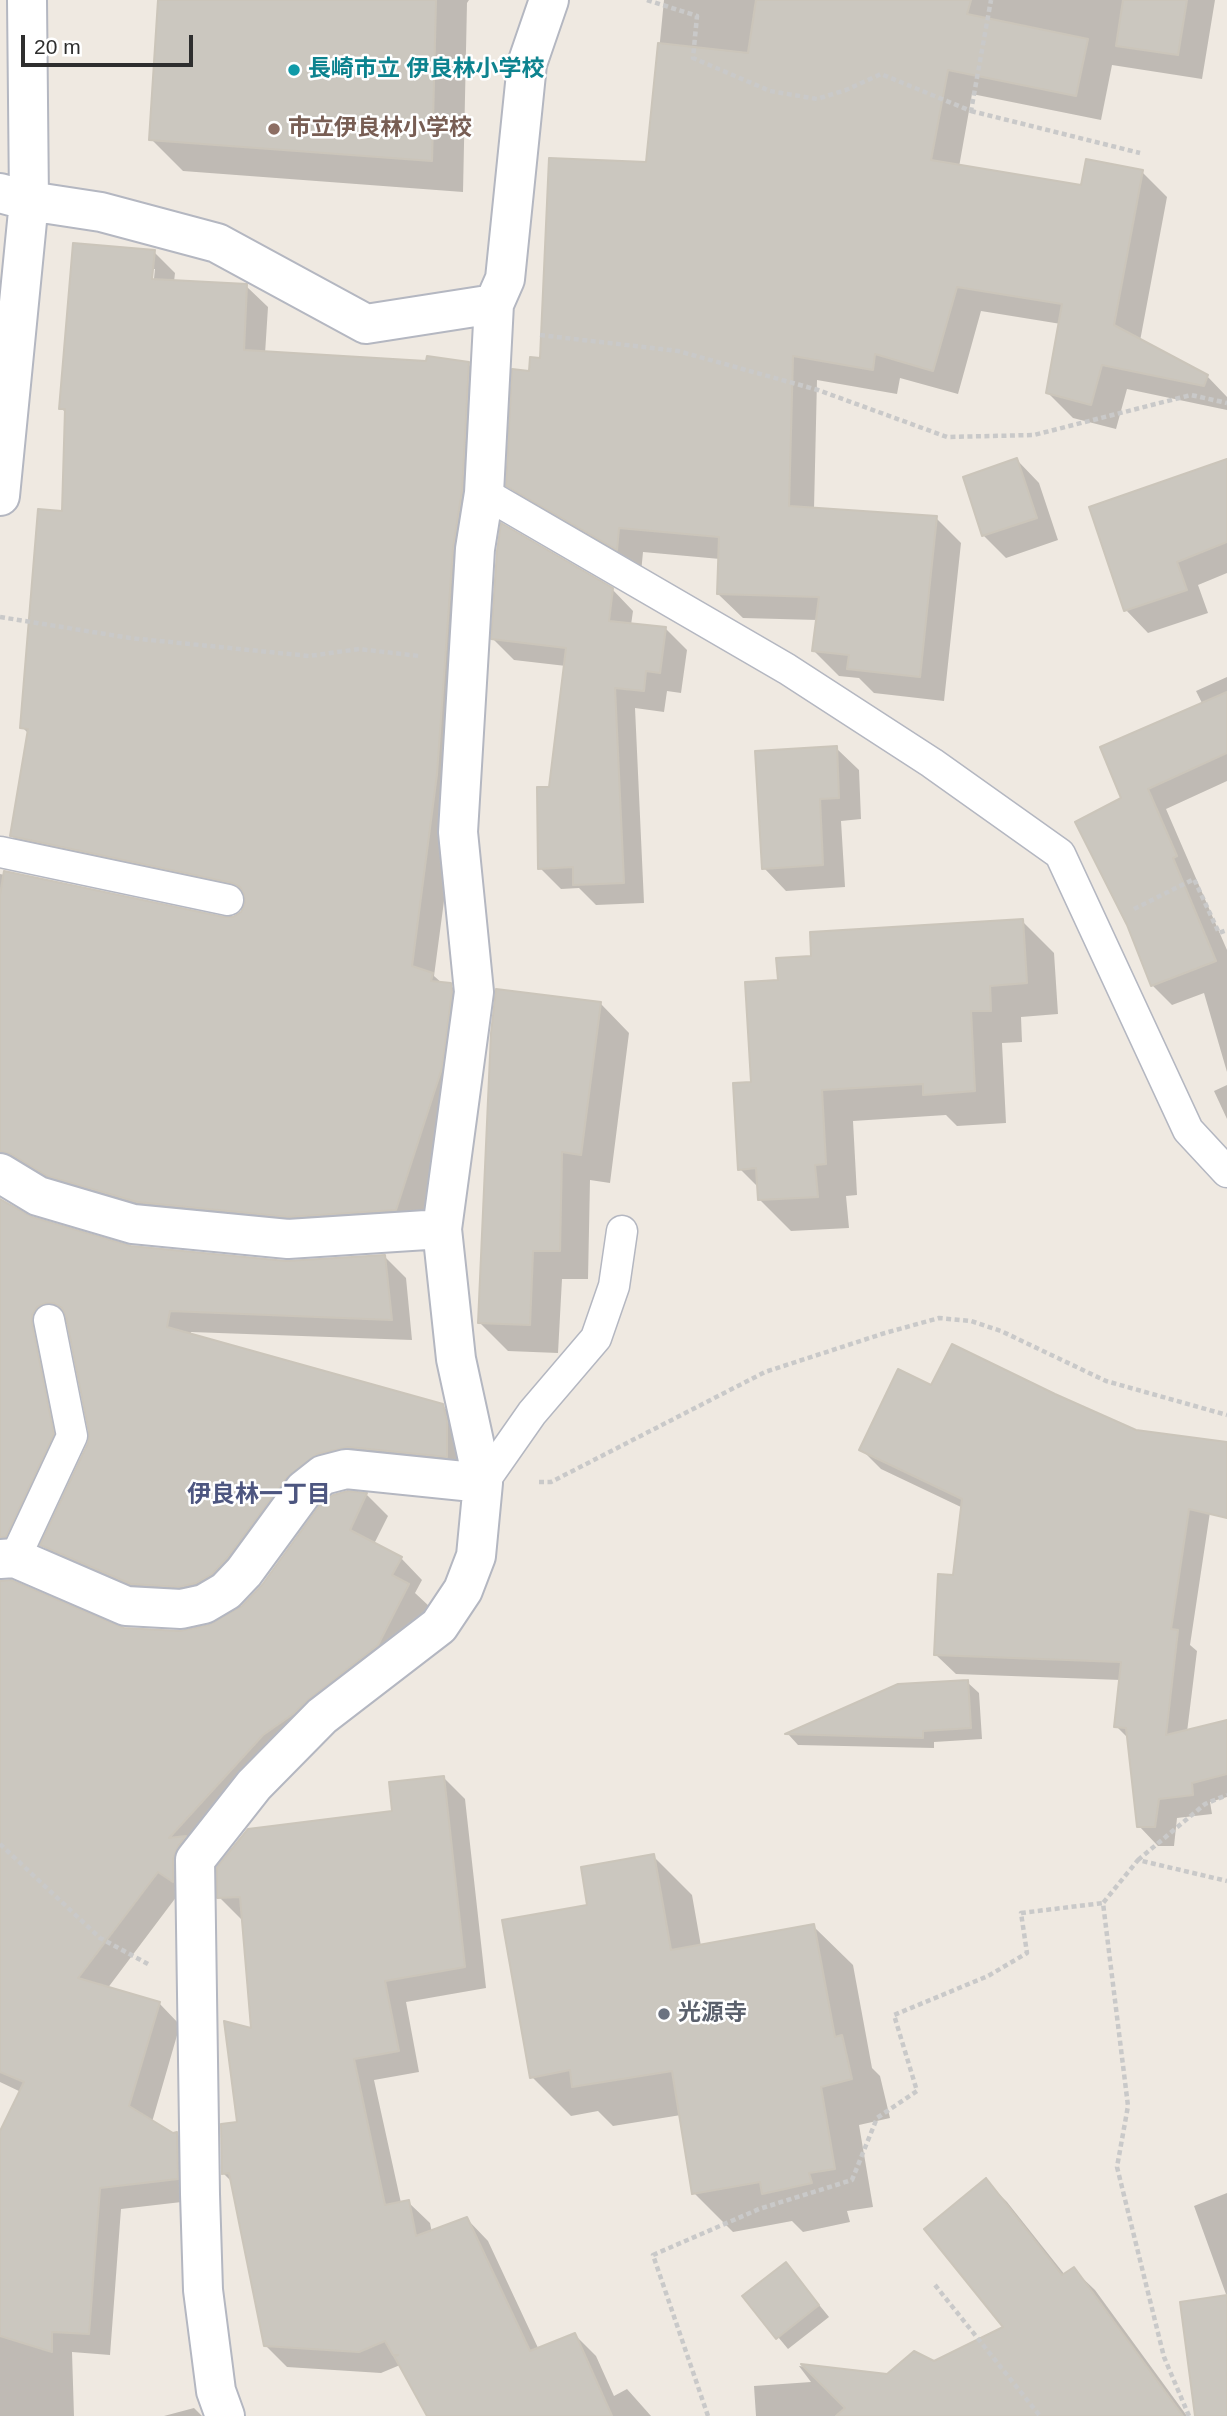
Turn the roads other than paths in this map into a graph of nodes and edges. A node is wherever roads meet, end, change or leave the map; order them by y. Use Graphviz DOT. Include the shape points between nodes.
graph roads {
  1 [pos="27,0"];
  2 [pos="548,0"];
  3 [pos="14,197"];
  4 [pos="494,304"];
  5 [pos="484,493"];
  6 [pos="0,496"];
  7 [pos="0,852"];
  8 [pos="228,900"];
  9 [pos="1227,1172"];
  10 [pos="0,1173"];
  11 [pos="442,1229"];
  12 [pos="622,1231"];
  13 [pos="49,1320"];
  14 [pos="482,1483"];
  15 [pos="8,1559"];
  16 [pos="225,2416"];
  1 -- 3 [label="street"];
  2 -- 4 [label="street" via="527,64 505,279"];
  3 -- 4 [label="street" via="101,212 216,243 366,324"];
  3 -- 6 [label="street"];
  4 -- 5 [label="street"];
  5 -- 9 [label="lane" via="787,669 932,763 1060,854 1188,1130"];
  5 -- 11 [label="street" via="475,549 458,832 474,992"];
  7 -- 8 [label="lane"];
  10 -- 11 [label="street" via="38,1196 133,1224 288,1239"];
  11 -- 14 [label="street" via="456,1359"];
  12 -- 14 [label="lane" via="614,1286 596,1338 532,1413"];
  13 -- 15 [label="lane" via="72,1436"];
  14 -- 15 [label="street" via="346,1469 323,1475 304,1490 226,1591 204,1604 181,1609 127,1606"];
  14 -- 16 [label="street" via="476,1556 463,1590 439,1626 322,1716 254,1785 195,1860 204,2290 216,2391"];
}
